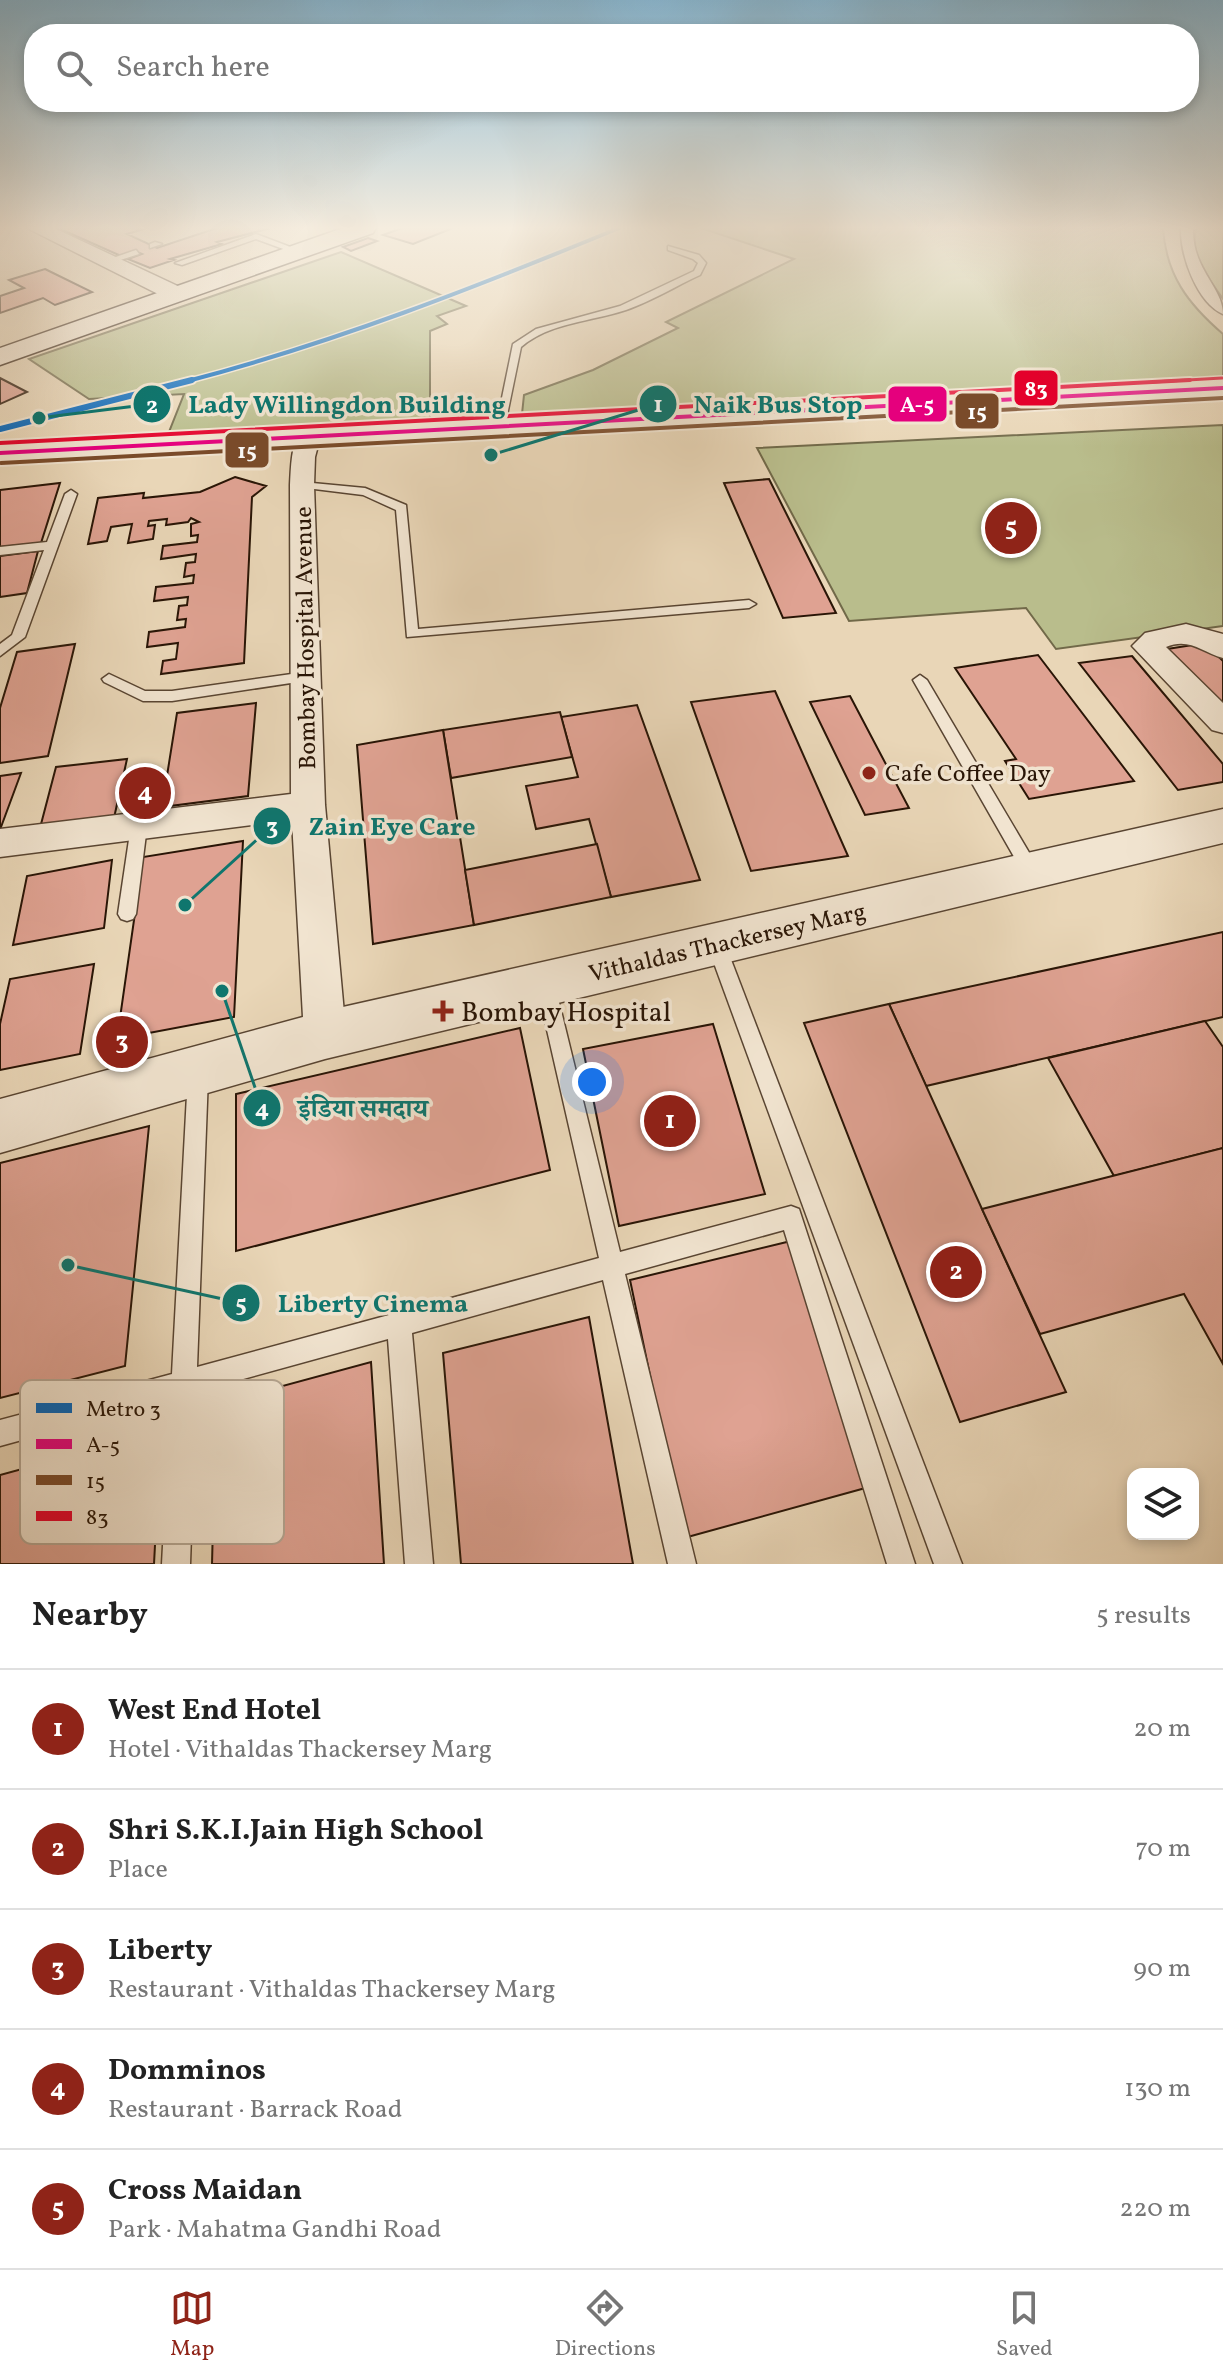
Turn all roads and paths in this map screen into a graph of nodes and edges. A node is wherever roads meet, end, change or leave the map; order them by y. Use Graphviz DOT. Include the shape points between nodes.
graph roads {
  1 [pos="144,301"];
  2 [pos="148,301"];
  3 [pos="639,301"];
  4 [pos="0,348"];
  5 [pos="0,357"];
  6 [pos="1223,388"];
  7 [pos="1223,413"];
  8 [pos="500,425"];
  9 [pos="0,453"];
  10 [pos="305,459"];
  11 [pos="0,476"];
  12 [pos="71,494"];
  13 [pos="54,545"];
  14 [pos="0,551"];
  15 [pos="749,604"];
  16 [pos="1223,648"];
  17 [pos="0,651"];
  18 [pos="306,677"];
  19 [pos="109,679"];
  20 [pos="920,680"];
  21 [pos="1223,722"];
  22 [pos="308,805"];
  23 [pos="139,826"];
  24 [pos="1223,826"];
  25 [pos="0,843"];
  26 [pos="1031,871"];
  27 [pos="127,914"];
  28 [pos="716,944"];
  29 [pos="545,984"];
  30 [pos="325,1035"];
  31 [pos="198,1070"];
  32 [pos="0,1126"];
  33 [pos="611,1266"];
  34 [pos="399,1324"];
  35 [pos="184,1380"];
  36 [pos="195,1380"];
  37 [pos="20,1428"];
  38 [pos="0,1433"];
  39 [pos="177,1544"];
  40 [pos="176,1564"];
  41 [pos="419,1564"];
  42 [pos="682,1564"];
  43 [pos="901,1564"];
  44 [pos="948,1564"];
  1 -- 4 [label="main road"];
  2 -- 5 [label="main road"];
  3 -- 8 [label="lane" via="545,329 516,346"];
  6 -- 8 [label="main road"];
  7 -- 10 [label="main road"];
  8 -- 10 [label="main road"];
  9 -- 10 [label="main road"];
  10 -- 11 [label="main road"];
  10 -- 15 [label="lane" via="402,508 412,634"];
  10 -- 18 [label="street, Bombay Hospital Avenue"];
  12 -- 13 [label="lane"];
  13 -- 14 [label="lane"];
  13 -- 17 [label="lane" via="18,637"];
  16 -- 21 [label="street" via="1207,636 1191,633 1147,646"];
  18 -- 19 [label="lane" via="172,696 143,696"];
  18 -- 22 [label="street, Bombay Hospital Avenue"];
  20 -- 26 [label="lane"];
  22 -- 23 [label="street"];
  22 -- 30 [label="street, Bombay Hospital Avenue"];
  23 -- 25 [label="street"];
  23 -- 27 [label="lane"];
  24 -- 26 [label="street, Vithaldas Thackersey Marg"];
  26 -- 28 [label="street, Vithaldas Thackersey Marg"];
  28 -- 29 [label="street, Vithaldas Thackersey Marg"];
  28 -- 44 [label="lane"];
  29 -- 30 [label="street, Vithaldas Thackersey Marg"];
  29 -- 33 [label="lane"];
  30 -- 31 [label="street, Vithaldas Thackersey Marg"];
  31 -- 32 [label="street, Vithaldas Thackersey Marg"];
  31 -- 35 [label="lane"];
  33 -- 34 [label="lane"];
  33 -- 42 [label="lane"];
  33 -- 43 [label="lane" via="791,1217"];
  34 -- 36 [label="lane"];
  34 -- 41 [label="lane"];
  37 -- 38 [label="lane"];
  39 -- 40 [label="lane"];
}
